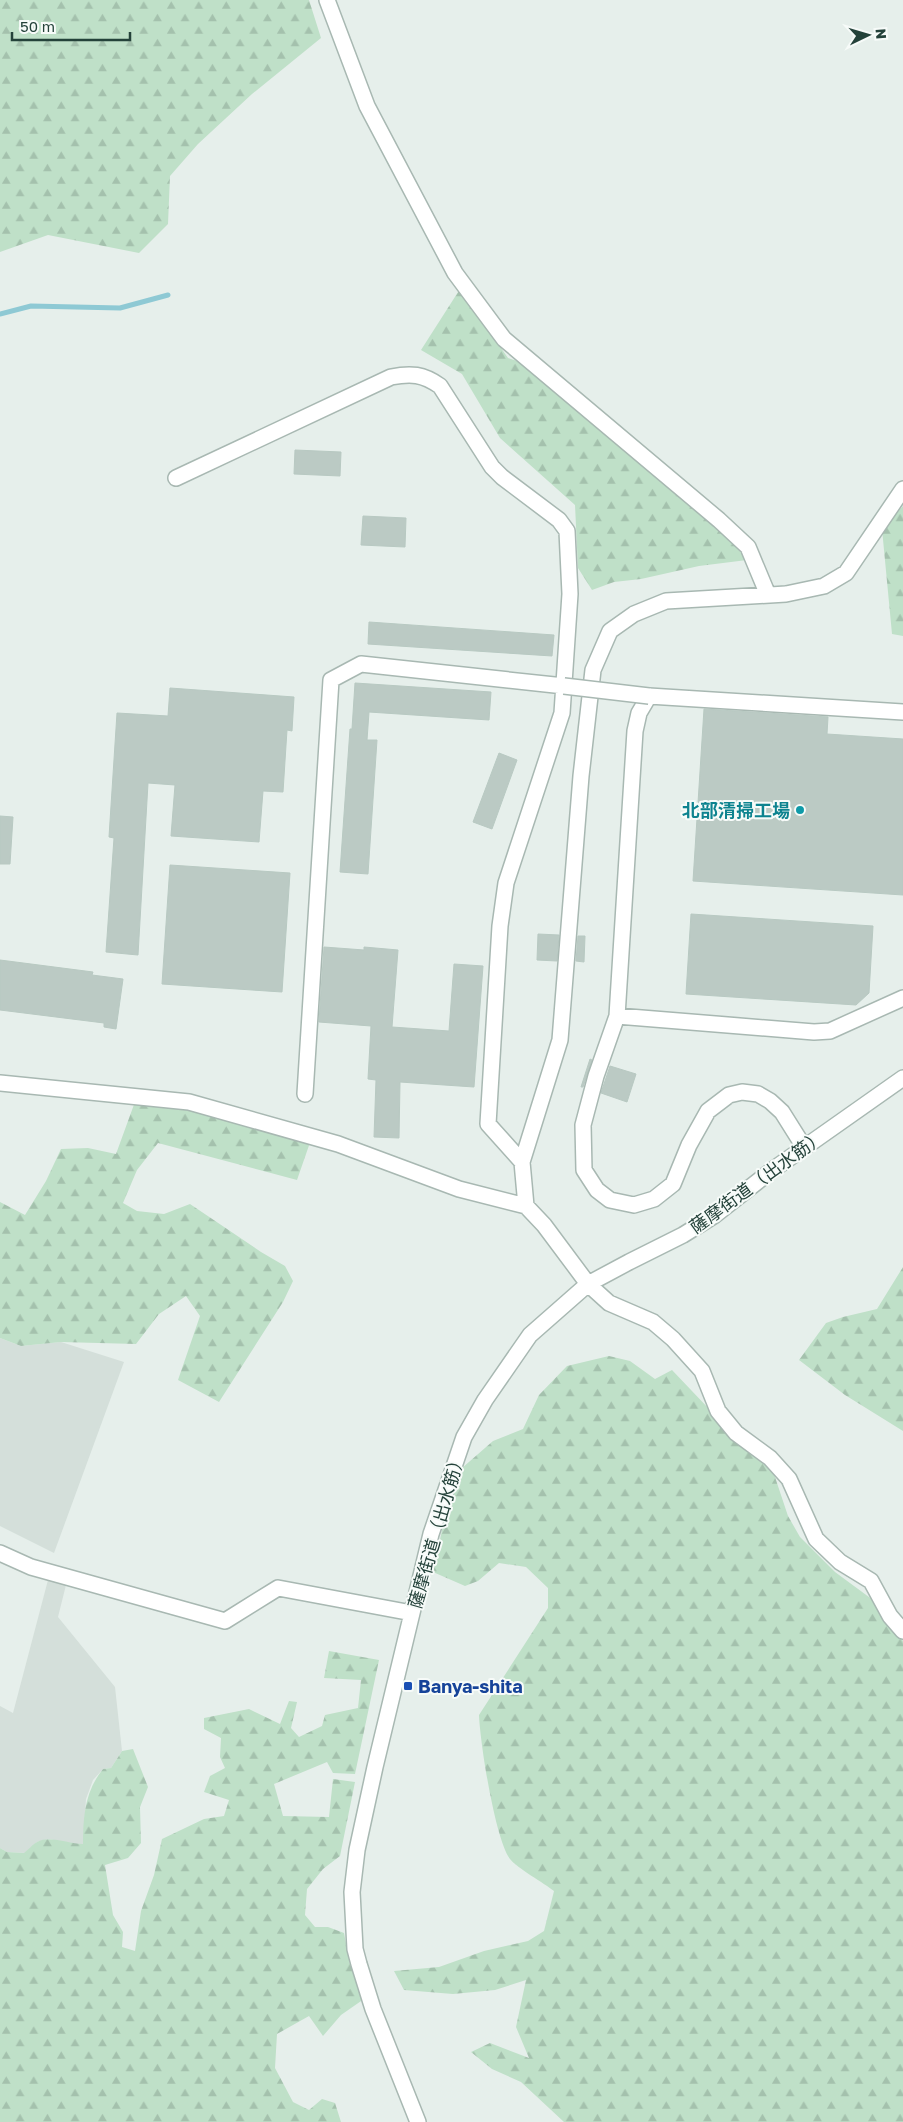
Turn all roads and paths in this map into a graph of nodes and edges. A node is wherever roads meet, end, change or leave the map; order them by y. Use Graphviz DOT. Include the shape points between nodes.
graph roads {
  1 [pos="327,0"];
  2 [pos="176,478"];
  3 [pos="903,489"];
  4 [pos="768,595"];
  5 [pos="564,686"];
  6 [pos="649,696"];
  7 [pos="903,712"];
  8 [pos="903,998"];
  9 [pos="617,1016"];
  10 [pos="903,1078"];
  11 [pos="0,1083"];
  12 [pos="305,1094"];
  13 [pos="804,1147"];
  14 [pos="522,1162"];
  15 [pos="526,1206"];
  16 [pos="588,1284"];
  17 [pos="0,1553"];
  18 [pos="412,1613"];
  19 [pos="903,1631"];
  20 [pos="418,2122"];
  1 -- 4 [label="street" via="367,106 455,273 504,339 748,547"];
  2 -- 5 [label="street" via="391,377 419,374 428,378 440,386 492,467 559,520 567,531 570,594"];
  3 -- 4 [label="street" via="846,573 824,586"];
  4 -- 14 [label="street" via="666,601 634,614 610,631 593,670 560,1040"];
  5 -- 6 [label="street, bridge"];
  5 -- 12 [label="street" via="361,664 331,680"];
  5 -- 14 [label="street" via="562,713 506,883 500,926 488,1124"];
  6 -- 7 [label="street"];
  6 -- 9 [label="street" via="639,713 635,731"];
  8 -- 9 [label="street" via="830,1031"];
  9 -- 13 [label="street" via="583,1125 584,1170 603,1195 618,1203 634,1205 663,1194 673,1184 708,1111 729,1095 742,1092 770,1100 782,1112"];
  10 -- 13 [label="street, 薩摩街道（出水筋）"];
  11 -- 15 [label="street" via="189,1102 338,1144 459,1189"];
  13 -- 16 [label="street, 薩摩街道（出水筋）" via="715,1216 683,1236"];
  14 -- 15 [label="street"];
  15 -- 16 [label="street"];
  16 -- 18 [label="street, 薩摩街道（出水筋）" via="530,1335 473,1419 440,1504"];
  16 -- 19 [label="street" via="610,1303 653,1322 684,1352 702,1372 718,1411 736,1433 770,1458 789,1479 816,1539 840,1562 871,1582 890,1616"];
  17 -- 18 [label="street" via="31,1567 225,1620 278,1588"];
  18 -- 20 [label="street, 薩摩街道（出水筋）" via="357,1850 352,1892 355,1949 359,1964 373,2009"];
}
